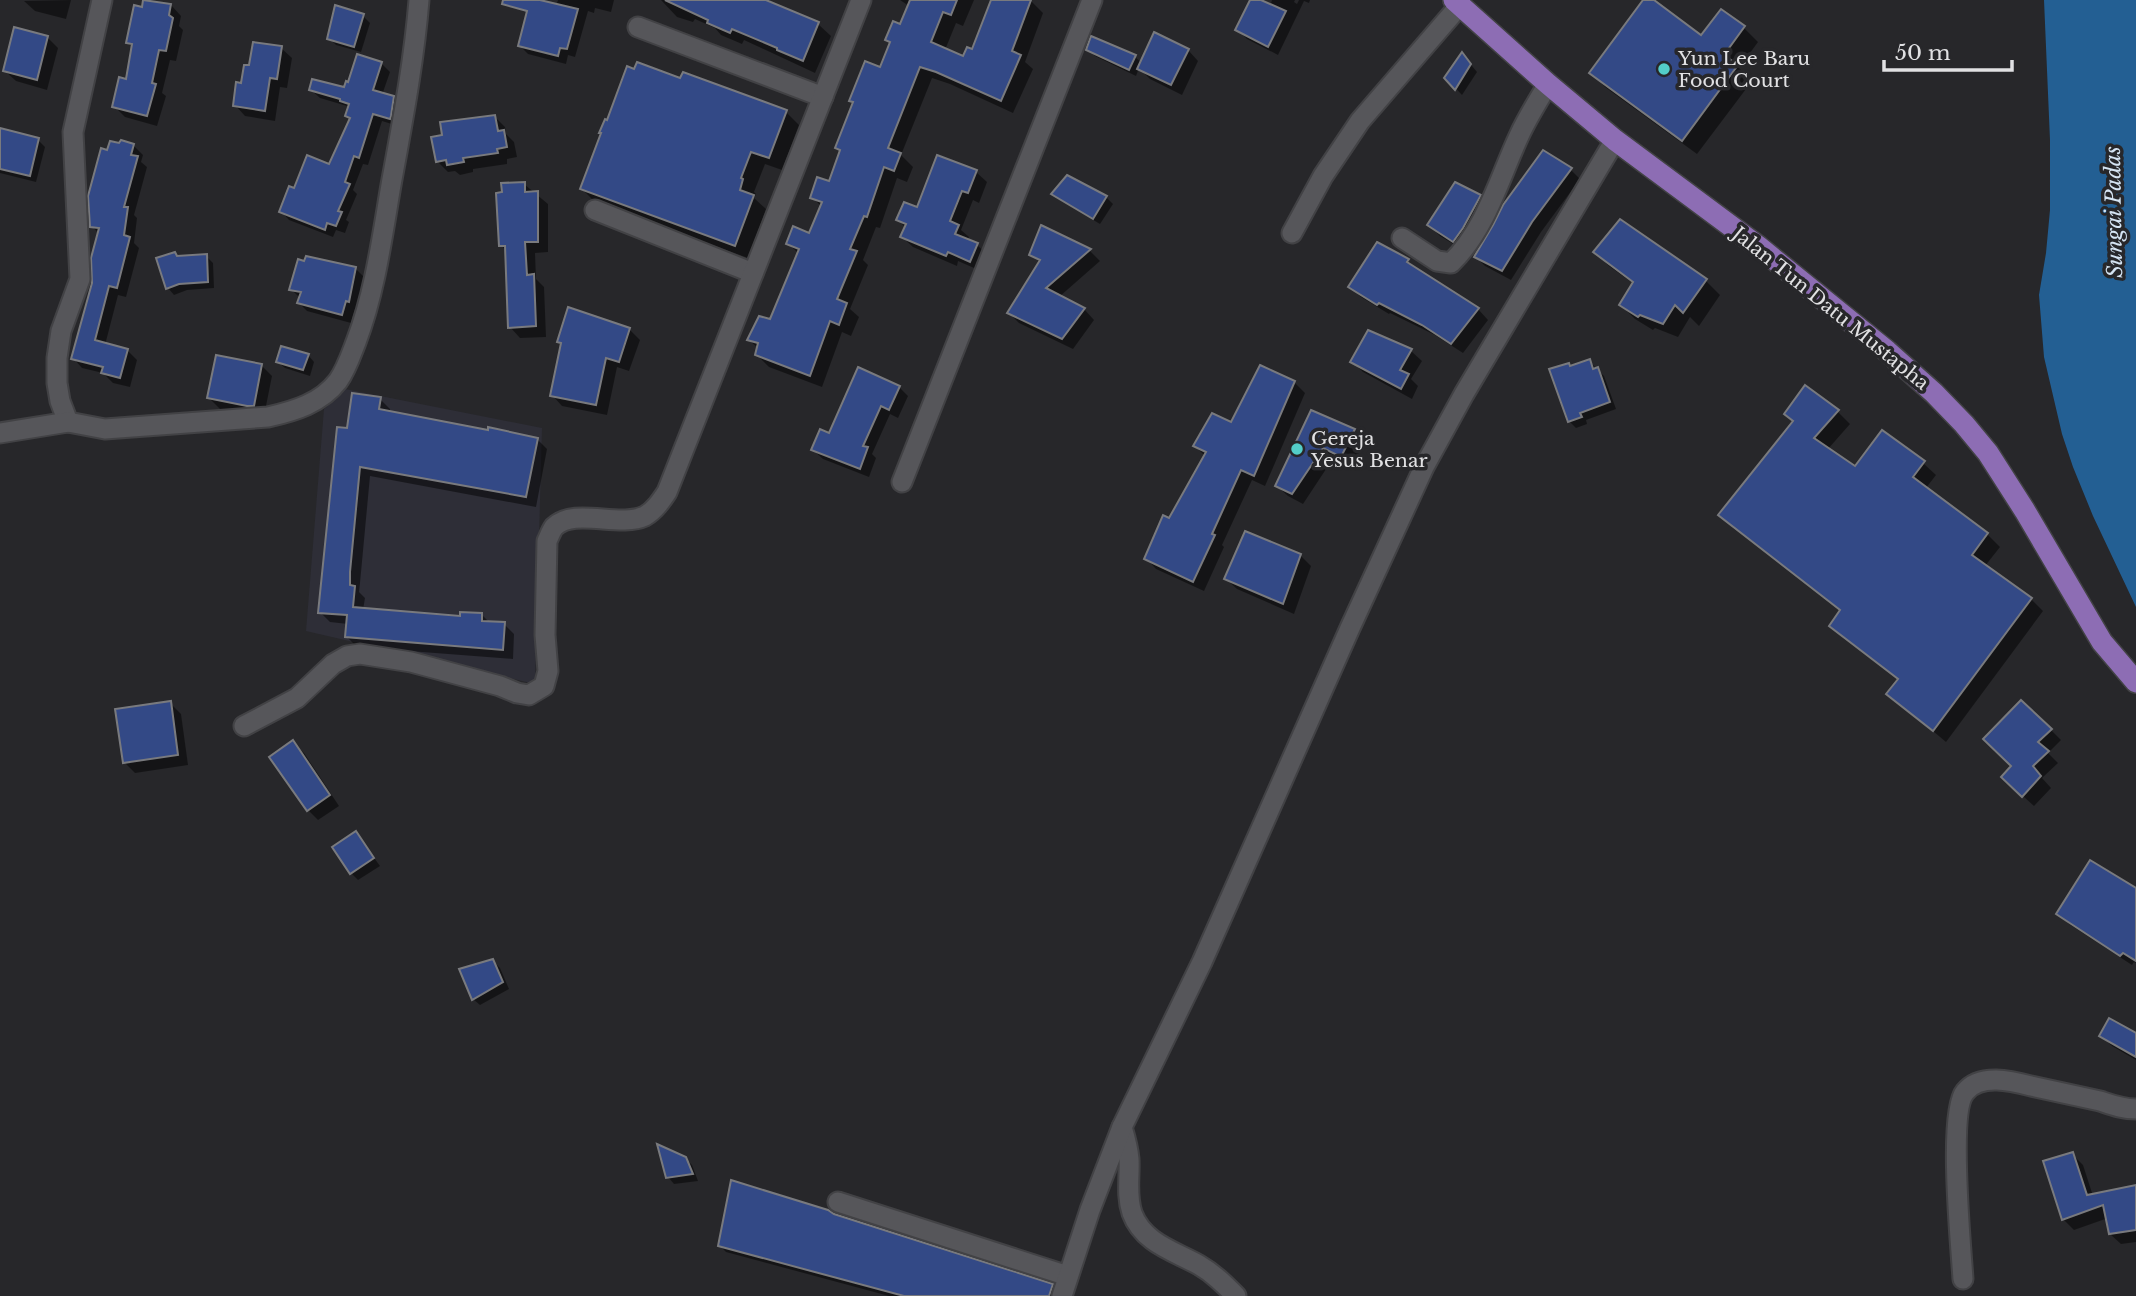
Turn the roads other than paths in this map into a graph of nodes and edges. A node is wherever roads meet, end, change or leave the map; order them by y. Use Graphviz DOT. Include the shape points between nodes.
graph roads {
  1 [pos="102,0"];
  2 [pos="417,0"];
  3 [pos="861,0"];
  4 [pos="1092,0"];
  5 [pos="1457,2"];
  6 [pos="638,27"];
  7 [pos="1548,84"];
  8 [pos="823,97"];
  9 [pos="1615,140"];
  10 [pos="595,210"];
  11 [pos="1292,233"];
  12 [pos="1402,238"];
  13 [pos="752,273"];
  14 [pos="68,422"];
  15 [pos="0,433"];
  16 [pos="902,482"];
  17 [pos="2136,682"];
  18 [pos="244,726"];
  19 [pos="2136,1109"];
  20 [pos="1122,1127"];
  21 [pos="838,1202"];
  22 [pos="1068,1276"];
  23 [pos="1963,1279"];
  24 [pos="1062,1296"];
  25 [pos="1236,1296"];
  1 -- 14 [label="street" via="73,132 80,279 61,331 57,358 60,401"];
  2 -- 14 [label="street" via="416,40 376,272 362,326 340,378 329,392 311,404 268,417 105,429"];
  3 -- 8 [label="street"];
  4 -- 16 [label="street"];
  5 -- 7 [label="main road, Jalan Tun Datu Mustapha"];
  5 -- 11 [label="street" via="1360,121"];
  6 -- 8 [label="street"];
  7 -- 9 [label="main road, Jalan Tun Datu Mustapha"];
  7 -- 12 [label="street" via="1465,249 1451,262 1437,261"];
  8 -- 13 [label="street"];
  9 -- 17 [label="main road, Jalan Tun Datu Mustapha" via="1759,247 1876,342 1964,424 2025,511 2102,642"];
  9 -- 20 [label="street" via="1424,467 1202,962"];
  10 -- 13 [label="street"];
  13 -- 18 [label="street" via="686,447 658,506 633,520 578,518 553,528 547,541 548,671 544,686 529,695 517,693 423,665 360,654 333,664 297,698"];
  14 -- 15 [label="street"];
  19 -- 23 [label="street" via="1989,1080 1965,1092 1956,1128"];
  20 -- 22 [label="street"];
  20 -- 25 [label="street" via="1129,1158 1129,1200 1140,1228 1174,1254 1215,1275"];
  21 -- 22 [label="street"];
  22 -- 24 [label="street"];
}
